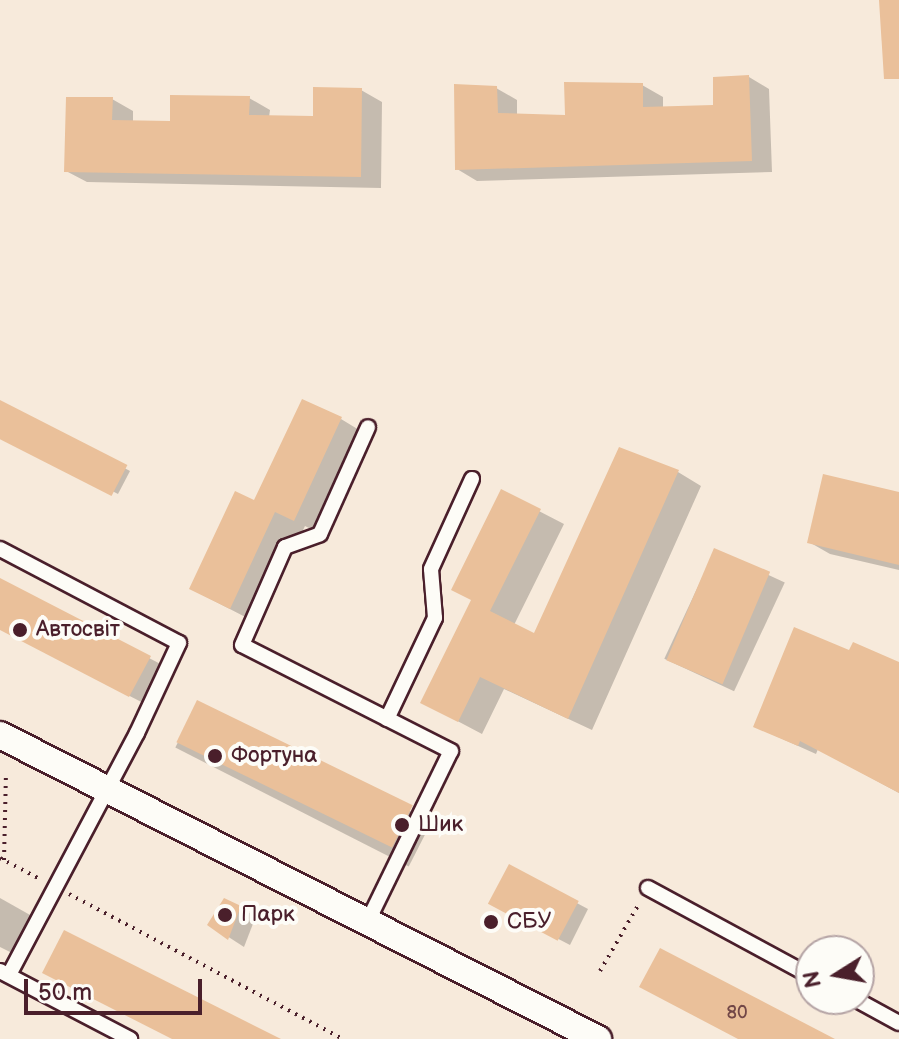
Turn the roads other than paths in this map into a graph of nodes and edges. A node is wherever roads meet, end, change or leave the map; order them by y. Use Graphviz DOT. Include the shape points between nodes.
graph roads {
  1 [pos="368,427"];
  2 [pos="472,479"];
  3 [pos="0,549"];
  4 [pos="387,719"];
  5 [pos="0,735"];
  6 [pos="107,789"];
  7 [pos="648,888"];
  8 [pos="367,923"];
  9 [pos="795,967"];
  10 [pos="4,973"];
  11 [pos="875,1010"];
  12 [pos="899,1023"];
  13 [pos="130,1039"];
  14 [pos="598,1039"];
  1 -- 4 [label="lane" via="320,534 285,547 242,645"];
  2 -- 4 [label="lane" via="431,569 435,618"];
  3 -- 6 [label="lane" via="179,643"];
  4 -- 8 [label="lane" via="451,751"];
  5 -- 6 [label="street"];
  6 -- 8 [label="street"];
  6 -- 10 [label="lane"];
  7 -- 9 [label="lane"];
  8 -- 14 [label="street"];
  10 -- 13 [label="lane"];
  11 -- 12 [label="lane"];
}
